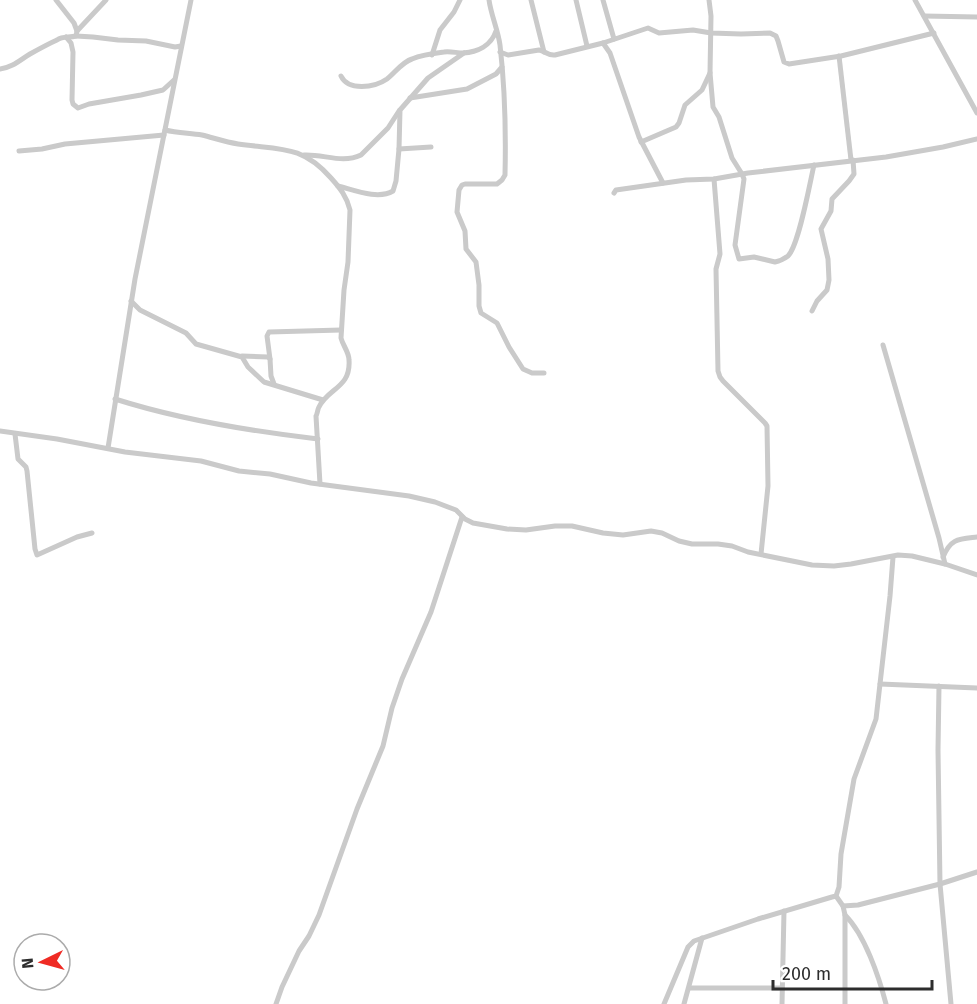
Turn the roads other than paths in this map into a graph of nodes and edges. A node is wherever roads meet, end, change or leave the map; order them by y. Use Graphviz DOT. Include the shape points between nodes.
graph roads {
  1 [pos="56,0"];
  2 [pos="106,0"];
  3 [pos="191,0"];
  4 [pos="460,0"];
  5 [pos="489,0"];
  6 [pos="531,0"];
  7 [pos="576,0"];
  8 [pos="603,0"];
  9 [pos="710,0"];
  10 [pos="915,0"];
  11 [pos="924,16"];
  12 [pos="977,17"];
  13 [pos="496,30"];
  14 [pos="76,33"];
  15 [pos="711,33"];
  16 [pos="934,33"];
  17 [pos="66,37"];
  18 [pos="614,39"];
  19 [pos="603,43"];
  20 [pos="182,46"];
  21 [pos="588,46"];
  22 [pos="544,51"];
  23 [pos="500,52"];
  24 [pos="464,53"];
  25 [pos="432,55"];
  26 [pos="839,56"];
  27 [pos="502,66"];
  28 [pos="0,69"];
  29 [pos="710,73"];
  30 [pos="341,76"];
  31 [pos="174,80"];
  32 [pos="410,98"];
  33 [pos="400,110"];
  34 [pos="977,113"];
  35 [pos="165,132"];
  36 [pos="977,139"];
  37 [pos="641,142"];
  38 [pos="430,147"];
  39 [pos="399,149"];
  40 [pos="19,151"];
  41 [pos="301,154"];
  42 [pos="852,160"];
  43 [pos="814,165"];
  44 [pos="742,174"];
  45 [pos="714,179"];
  46 [pos="663,183"];
  47 [pos="338,186"];
  48 [pos="614,193"];
  49 [pos="131,300"];
  50 [pos="812,311"];
  51 [pos="341,330"];
  52 [pos="883,345"];
  53 [pos="240,356"];
  54 [pos="270,359"];
  55 [pos="544,373"];
  56 [pos="274,384"];
  57 [pos="115,399"];
  58 [pos="323,400"];
  59 [pos="0,432"];
  60 [pos="15,434"];
  61 [pos="318,440"];
  62 [pos="108,448"];
  63 [pos="320,484"];
  64 [pos="462,517"];
  65 [pos="92,534"];
  66 [pos="977,537"];
  67 [pos="761,554"];
  68 [pos="893,556"];
  69 [pos="944,556"];
  70 [pos="945,564"];
  71 [pos="977,575"];
  72 [pos="880,684"];
  73 [pos="939,686"];
  74 [pos="977,688"];
  75 [pos="977,872"];
  76 [pos="940,884"];
  77 [pos="836,896"];
  78 [pos="843,906"];
  79 [pos="784,911"];
  80 [pos="845,915"];
  81 [pos="702,938"];
  82 [pos="689,988"];
  83 [pos="782,988"];
  84 [pos="276,1004"];
  85 [pos="664,1004"];
  86 [pos="684,1004"];
  87 [pos="782,1004"];
  88 [pos="845,1004"];
  89 [pos="886,1004"];
  90 [pos="951,1004"];
  1 -- 14 [label="street" via="74,23"];
  2 -- 14 [label="street"];
  3 -- 20 [label="street"];
  4 -- 25 [label="street" via="440,30"];
  5 -- 13 [label="street"];
  6 -- 22 [label="street"];
  7 -- 21 [label="street"];
  8 -- 18 [label="street"];
  9 -- 15 [label="street"];
  10 -- 11 [label="street"];
  11 -- 12 [label="street"];
  11 -- 16 [label="street"];
  13 -- 23 [label="street"];
  13 -- 24 [label="street" via="486,45"];
  14 -- 17 [label="street"];
  14 -- 20 [label="street"];
  15 -- 18 [label="street" via="659,33 645,28"];
  15 -- 26 [label="street" via="770,33 776,36 784,62 789,64"];
  15 -- 29 [label="street"];
  16 -- 26 [label="street"];
  16 -- 34 [label="street"];
  17 -- 28 [label="street"];
  17 -- 31 [label="street" via="73,52 72,100 78,108 163,90"];
  18 -- 19 [label="street"];
  19 -- 21 [label="street"];
  19 -- 37 [label="street"];
  20 -- 31 [label="street"];
  21 -- 22 [label="street" via="555,56"];
  22 -- 23 [label="street" via="508,55"];
  23 -- 27 [label="street"];
  24 -- 25 [label="street"];
  24 -- 32 [label="street" via="428,78"];
  25 -- 30 [label="street" via="411,59 386,80 373,85 352,86"];
  26 -- 42 [label="street"];
  27 -- 32 [label="street" via="496,74 467,89"];
  27 -- 55 [label="street" via="504,175 497,184 462,185 457,212 465,231 466,249 477,262 481,313 497,323 523,369"];
  29 -- 37 [label="street" via="702,90 685,105 675,127"];
  29 -- 44 [label="street" via="713,107"];
  31 -- 35 [label="street"];
  32 -- 33 [label="street"];
  33 -- 39 [label="street"];
  33 -- 41 [label="street" via="388,128 357,157 336,159"];
  35 -- 40 [label="street"];
  35 -- 41 [label="street" via="284,148"];
  35 -- 49 [label="street"];
  36 -- 42 [label="street"];
  37 -- 46 [label="street"];
  38 -- 39 [label="street"];
  39 -- 47 [label="street" via="393,191 369,194"];
  41 -- 47 [label="street" via="321,167"];
  42 -- 43 [label="street"];
  42 -- 50 [label="street" via="854,174 832,199 831,211 820,229 829,280"];
  43 -- 44 [label="street"];
  43 -- 44 [label="street" via="795,243 789,255 775,262 737,257"];
  44 -- 45 [label="street"];
  45 -- 46 [label="street"];
  45 -- 67 [label="street" via="720,254 716,270 718,371 766,426 768,486"];
  46 -- 48 [label="street"];
  47 -- 51 [label="street" via="350,210"];
  49 -- 53 [label="street" via="140,310 186,333 196,344"];
  49 -- 57 [label="street"];
  51 -- 54 [label="street" via="269,332"];
  51 -- 58 [label="street" via="341,342 349,357 348,371 342,383"];
  52 -- 69 [label="street"];
  53 -- 54 [label="street"];
  53 -- 56 [label="street" via="264,382"];
  54 -- 56 [label="street"];
  56 -- 58 [label="street"];
  57 -- 61 [label="street" via="214,424"];
  57 -- 62 [label="street"];
  58 -- 61 [label="street" via="316,416"];
  59 -- 60 [label="street"];
  60 -- 62 [label="street"];
  60 -- 65 [label="street" via="18,459 27,471 37,555"];
  61 -- 63 [label="street"];
  62 -- 63 [label="street"];
  63 -- 64 [label="street" via="435,502 456,510"];
  64 -- 67 [label="street" via="481,526 507,530 572,526 623,535 651,531 692,544 718,544"];
  64 -- 84 [label="street" via="319,915"];
  66 -- 69 [label="street" via="955,541"];
  67 -- 68 [label="street" via="834,566"];
  68 -- 70 [label="street"];
  68 -- 72 [label="street"];
  69 -- 70 [label="street"];
  70 -- 71 [label="street"];
  72 -- 73 [label="street"];
  72 -- 77 [label="street" via="876,719 854,779"];
  73 -- 74 [label="street"];
  73 -- 76 [label="street"];
  75 -- 76 [label="street"];
  76 -- 78 [label="street"];
  76 -- 90 [label="street"];
  77 -- 78 [label="street"];
  77 -- 79 [label="street"];
  78 -- 80 [label="street"];
  79 -- 81 [label="street"];
  79 -- 83 [label="street"];
  80 -- 88 [label="street"];
  80 -- 89 [label="street" via="864,942"];
  81 -- 82 [label="street"];
  81 -- 85 [label="street" via="688,947"];
  82 -- 83 [label="street"];
  82 -- 86 [label="street"];
  83 -- 87 [label="street"];
}
